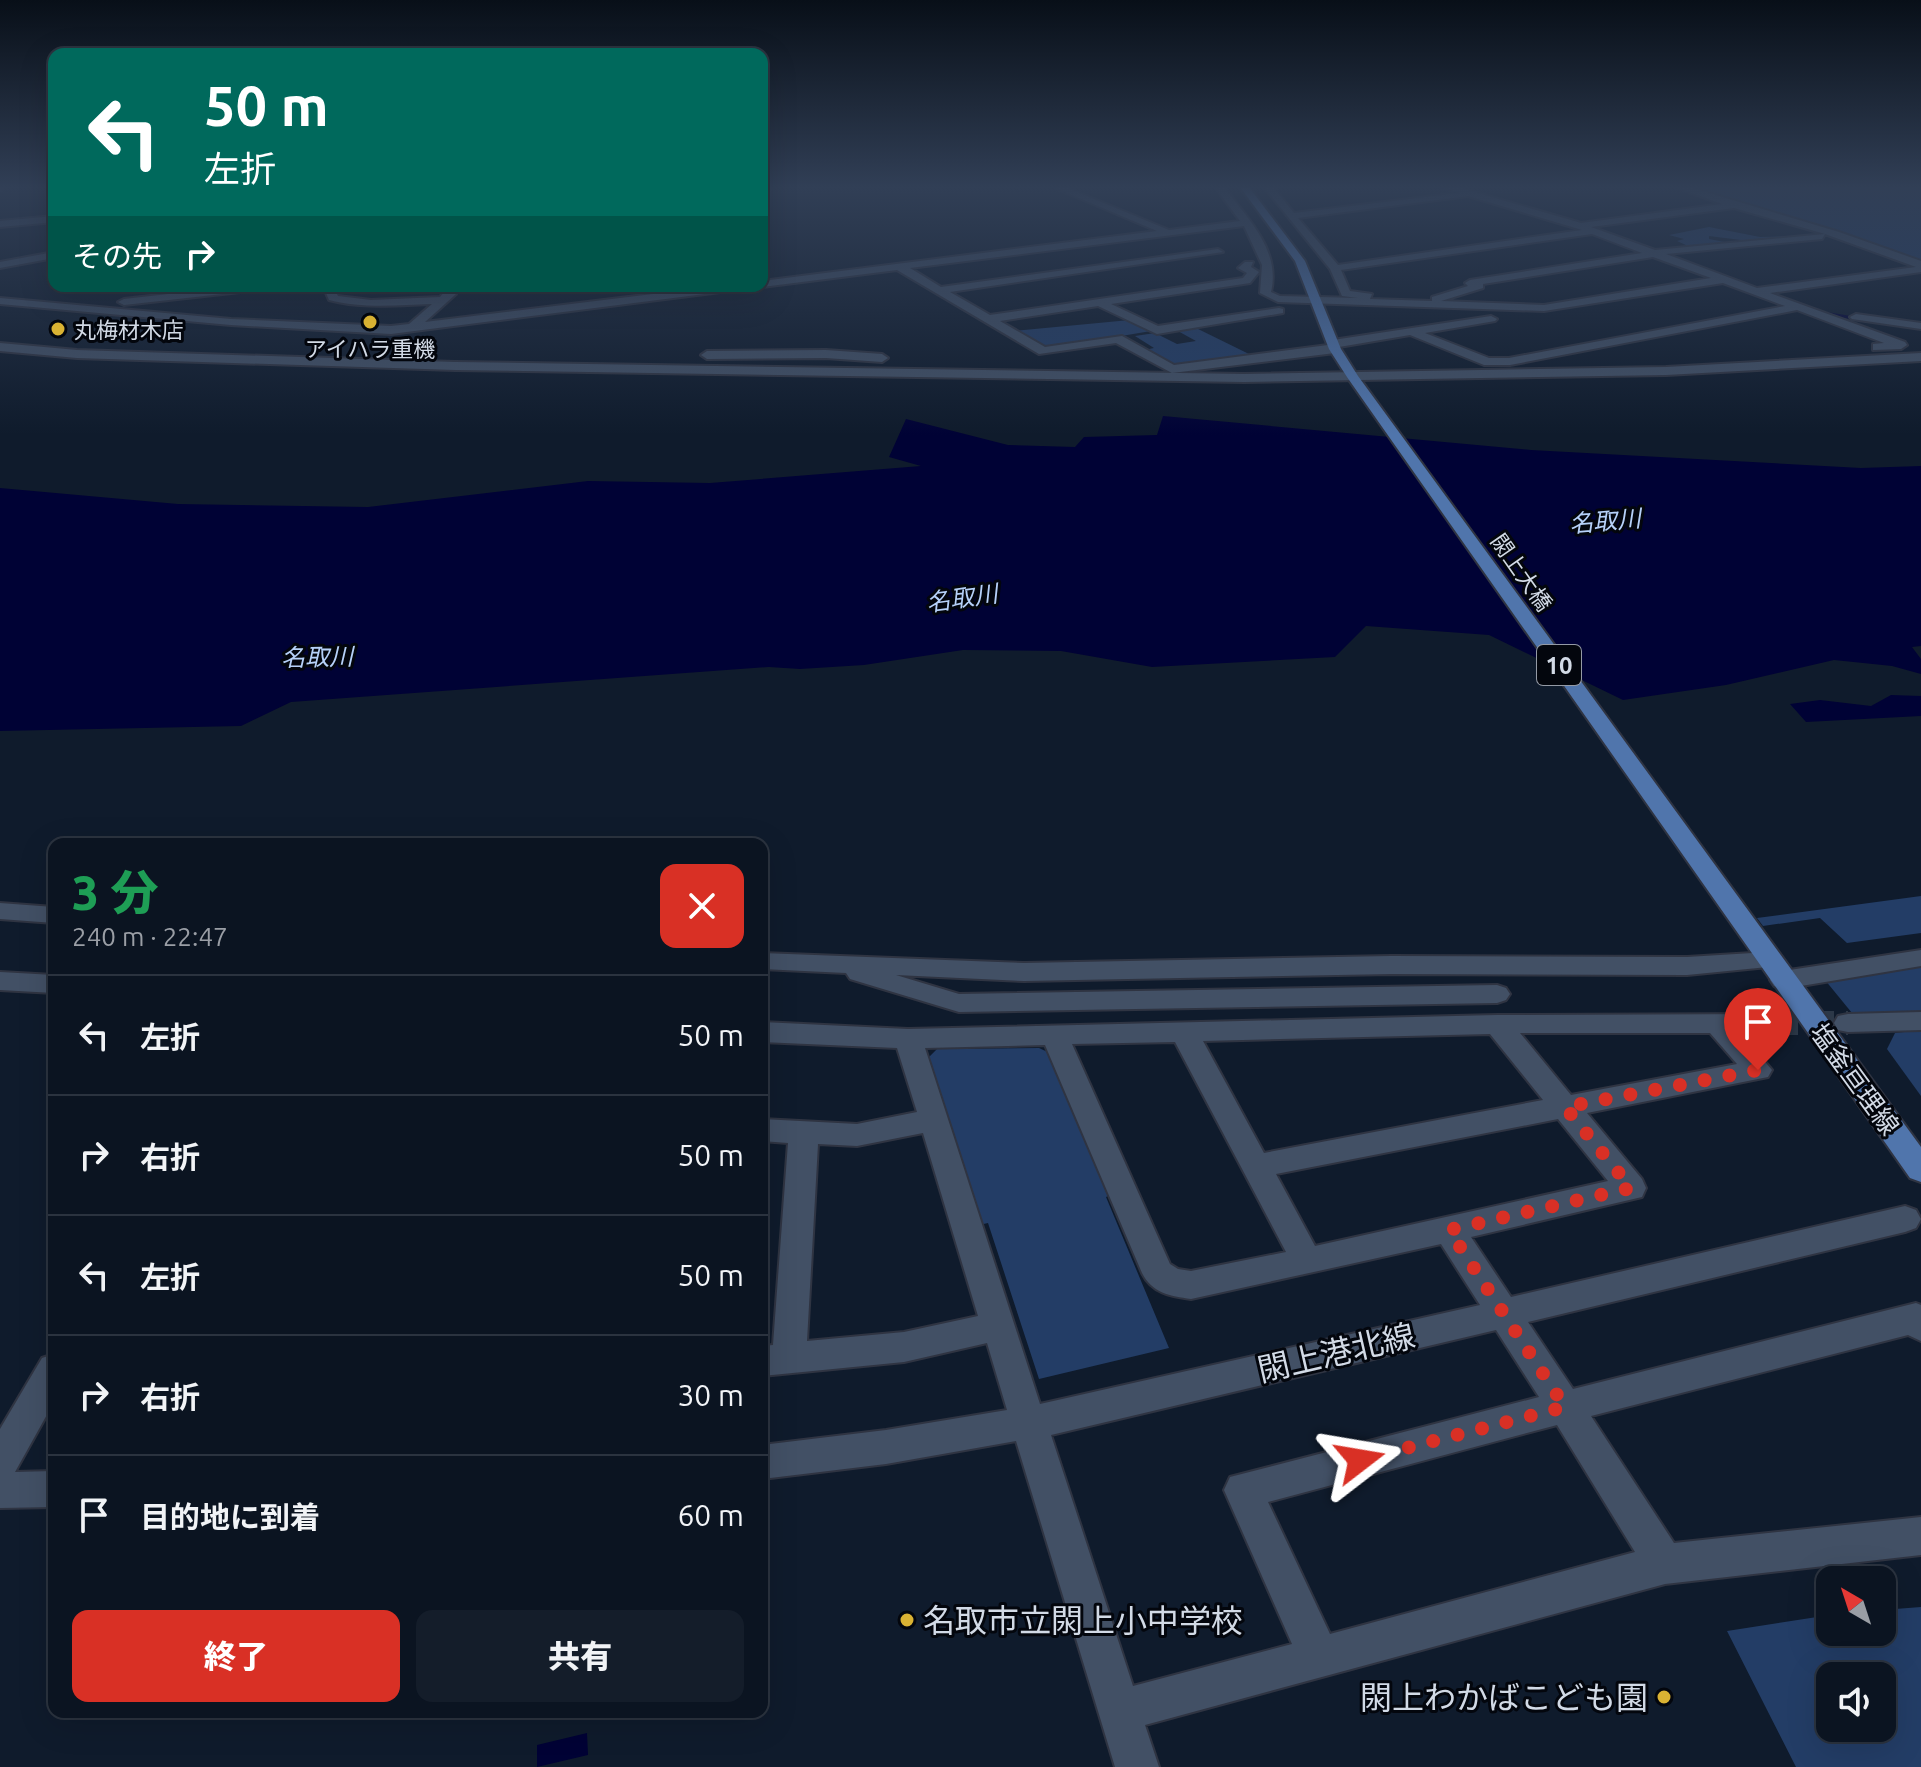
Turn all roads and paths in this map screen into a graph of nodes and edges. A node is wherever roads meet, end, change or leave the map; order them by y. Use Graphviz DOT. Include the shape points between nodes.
graph roads {
  1 [pos="872,269"];
  2 [pos="904,269"];
  3 [pos="1101,269"];
  4 [pos="1247,269"];
  5 [pos="1270,269"];
  6 [pos="1303,269"];
  7 [pos="1336,269"];
  8 [pos="1553,269"];
  9 [pos="1699,269"];
  10 [pos="1904,269"];
  11 [pos="1072,272"];
  12 [pos="1724,279"];
  13 [pos="768,283"];
  14 [pos="939,290"];
  15 [pos="1756,291"];
  16 [pos="219,292"];
  17 [pos="330,292"];
  18 [pos="453,292"];
  19 [pos="697,292"];
  20 [pos="1127,299"];
  21 [pos="444,300"];
  22 [pos="1434,300"];
  23 [pos="0,301"];
  24 [pos="1316,301"];
  25 [pos="1100,303"];
  26 [pos="1508,308"];
  27 [pos="1804,308"];
  28 [pos="82,309"];
  29 [pos="1279,311"];
  30 [pos="988,319"];
  31 [pos="1921,326"];
  32 [pos="412,328"];
  33 [pos="1412,332"];
  34 [pos="1901,345"];
  35 [pos="1921,345"];
  36 [pos="0,347"];
  37 [pos="1334,347"];
  38 [pos="388,350"];
  39 [pos="462,352"];
  40 [pos="688,354"];
  41 [pos="1921,357"];
  42 [pos="1510,361"];
  43 [pos="454,366"];
  44 [pos="1172,369"];
  45 [pos="1354,379"];
  46 [pos="0,911"];
  47 [pos="48,915"];
  48 [pos="1921,958"];
  49 [pos="768,961"];
  50 [pos="822,962"];
  51 [pos="1771,963"];
  52 [pos="0,981"];
  53 [pos="48,984"];
  54 [pos="1497,994"];
  55 [pos="1921,1021"];
  56 [pos="1717,1023"];
  57 [pos="1774,1023"];
  58 [pos="1848,1023"];
  59 [pos="1497,1024"];
  60 [pos="768,1032"];
  61 [pos="1185,1034"];
  62 [pos="1055,1037"];
  63 [pos="908,1039"];
  64 [pos="1565,1107"];
  65 [pos="933,1120"];
  66 [pos="768,1130"];
  67 [pos="804,1133"];
  68 [pos="1257,1166"];
  69 [pos="1921,1170"];
  70 [pos="1905,1219"];
  71 [pos="1449,1230"];
  72 [pos="1307,1261"];
  73 [pos="1502,1313"];
  74 [pos="998,1326"];
  75 [pos="1921,1326"];
  76 [pos="775,1361"];
  77 [pos="48,1384"];
  78 [pos="1565,1407"];
  79 [pos="1028,1423"];
  80 [pos="768,1461"];
  81 [pos="0,1463"];
  82 [pos="48,1489"];
  83 [pos="0,1490"];
  84 [pos="1921,1536"];
  85 [pos="1665,1564"];
  86 [pos="1319,1657"];
  87 [pos="1120,1711"];
  88 [pos="1137,1767"];
  1 -- 13 [label="street"];
  2 -- 14 [label="street"];
  3 -- 11 [label="street"];
  4 -- 20 [label="street" via="1254,272 1246,281"];
  5 -- 24 [label="street" via="1268,296"];
  6 -- 24 [label="main road, 10"];
  7 -- 22 [label="street" via="1346,294"];
  8 -- 22 [label="street" via="1470,283 1479,286"];
  9 -- 12 [label="street"];
  10 -- 15 [label="street"];
  11 -- 14 [label="street"];
  11 -- 20 [label="street"];
  12 -- 15 [label="street"];
  12 -- 26 [label="street" via="1558,307"];
  14 -- 30 [label="street"];
  15 -- 27 [label="street"];
  16 -- 28 [label="street"];
  17 -- 21 [label="street" via="333,298 371,303"];
  18 -- 21 [label="street"];
  19 -- 32 [label="street"];
  20 -- 25 [label="street"];
  21 -- 32 [label="street"];
  22 -- 26 [label="street" via="1504,302"];
  23 -- 28 [label="street"];
  24 -- 26 [label="street"];
  24 -- 37 [label="main road, 10"];
  25 -- 29 [label="street" via="1157,330"];
  25 -- 30 [label="street"];
  26 -- 33 [label="street" via="1510,316"];
  27 -- 31 [label="street"];
  27 -- 34 [label="street"];
  27 -- 42 [label="street"];
  28 -- 32 [label="street" via="260,324"];
  30 -- 44 [label="street" via="1043,351 1118,339"];
  32 -- 38 [label="street"];
  33 -- 37 [label="street"];
  33 -- 42 [label="street" via="1488,362"];
  34 -- 35 [label="street"];
  34 -- 42 [label="street"];
  36 -- 43 [label="street"];
  37 -- 44 [label="street"];
  37 -- 45 [label="main road, 10"];
  38 -- 38 [label="street" via="278,354 282,350"];
  38 -- 39 [label="street"];
  38 -- 43 [label="street"];
  40 -- 44 [label="street" via="826,354"];
  41 -- 45 [label="street" via="1666,371"];
  43 -- 45 [label="street"];
  45 -- 51 [label="main road, 閖上大橋 / 10"];
  46 -- 47 [label="street"];
  48 -- 51 [label="street"];
  49 -- 50 [label="street"];
  50 -- 51 [label="street" via="1024,972"];
  50 -- 54 [label="street" via="959,1003"];
  51 -- 69 [label="main road, 塩釜亘理線 / 10"];
  52 -- 53 [label="street"];
  55 -- 58 [label="street"];
  56 -- 57 [label="street"];
  56 -- 59 [label="street"];
  56 -- 64 [label="street" via="1758,1070"];
  59 -- 61 [label="street"];
  59 -- 64 [label="street"];
  60 -- 63 [label="street"];
  61 -- 62 [label="street"];
  61 -- 68 [label="street"];
  62 -- 63 [label="street"];
  62 -- 72 [label="street" via="1158,1273 1191,1285"];
  63 -- 65 [label="street"];
  64 -- 68 [label="street"];
  64 -- 71 [label="street" via="1631,1188"];
  65 -- 67 [label="street" via="857,1135"];
  65 -- 74 [label="street"];
  66 -- 67 [label="street"];
  67 -- 76 [label="street"];
  68 -- 72 [label="street"];
  70 -- 73 [label="street, 閖上港北線"];
  71 -- 72 [label="street"];
  71 -- 73 [label="street"];
  73 -- 78 [label="street"];
  73 -- 79 [label="street, 閖上港北線"];
  74 -- 76 [label="street" via="904,1347"];
  74 -- 79 [label="street"];
  75 -- 78 [label="street" via="1916,1318"];
  77 -- 81 [label="street"];
  78 -- 85 [label="street"];
  78 -- 86 [label="street" via="1243,1490"];
  79 -- 80 [label="street, 閖上港北線" via="849,1454"];
  79 -- 87 [label="street"];
  82 -- 83 [label="street"];
  84 -- 85 [label="street"];
  85 -- 86 [label="street"];
  86 -- 87 [label="street"];
  87 -- 88 [label="street"];
}
